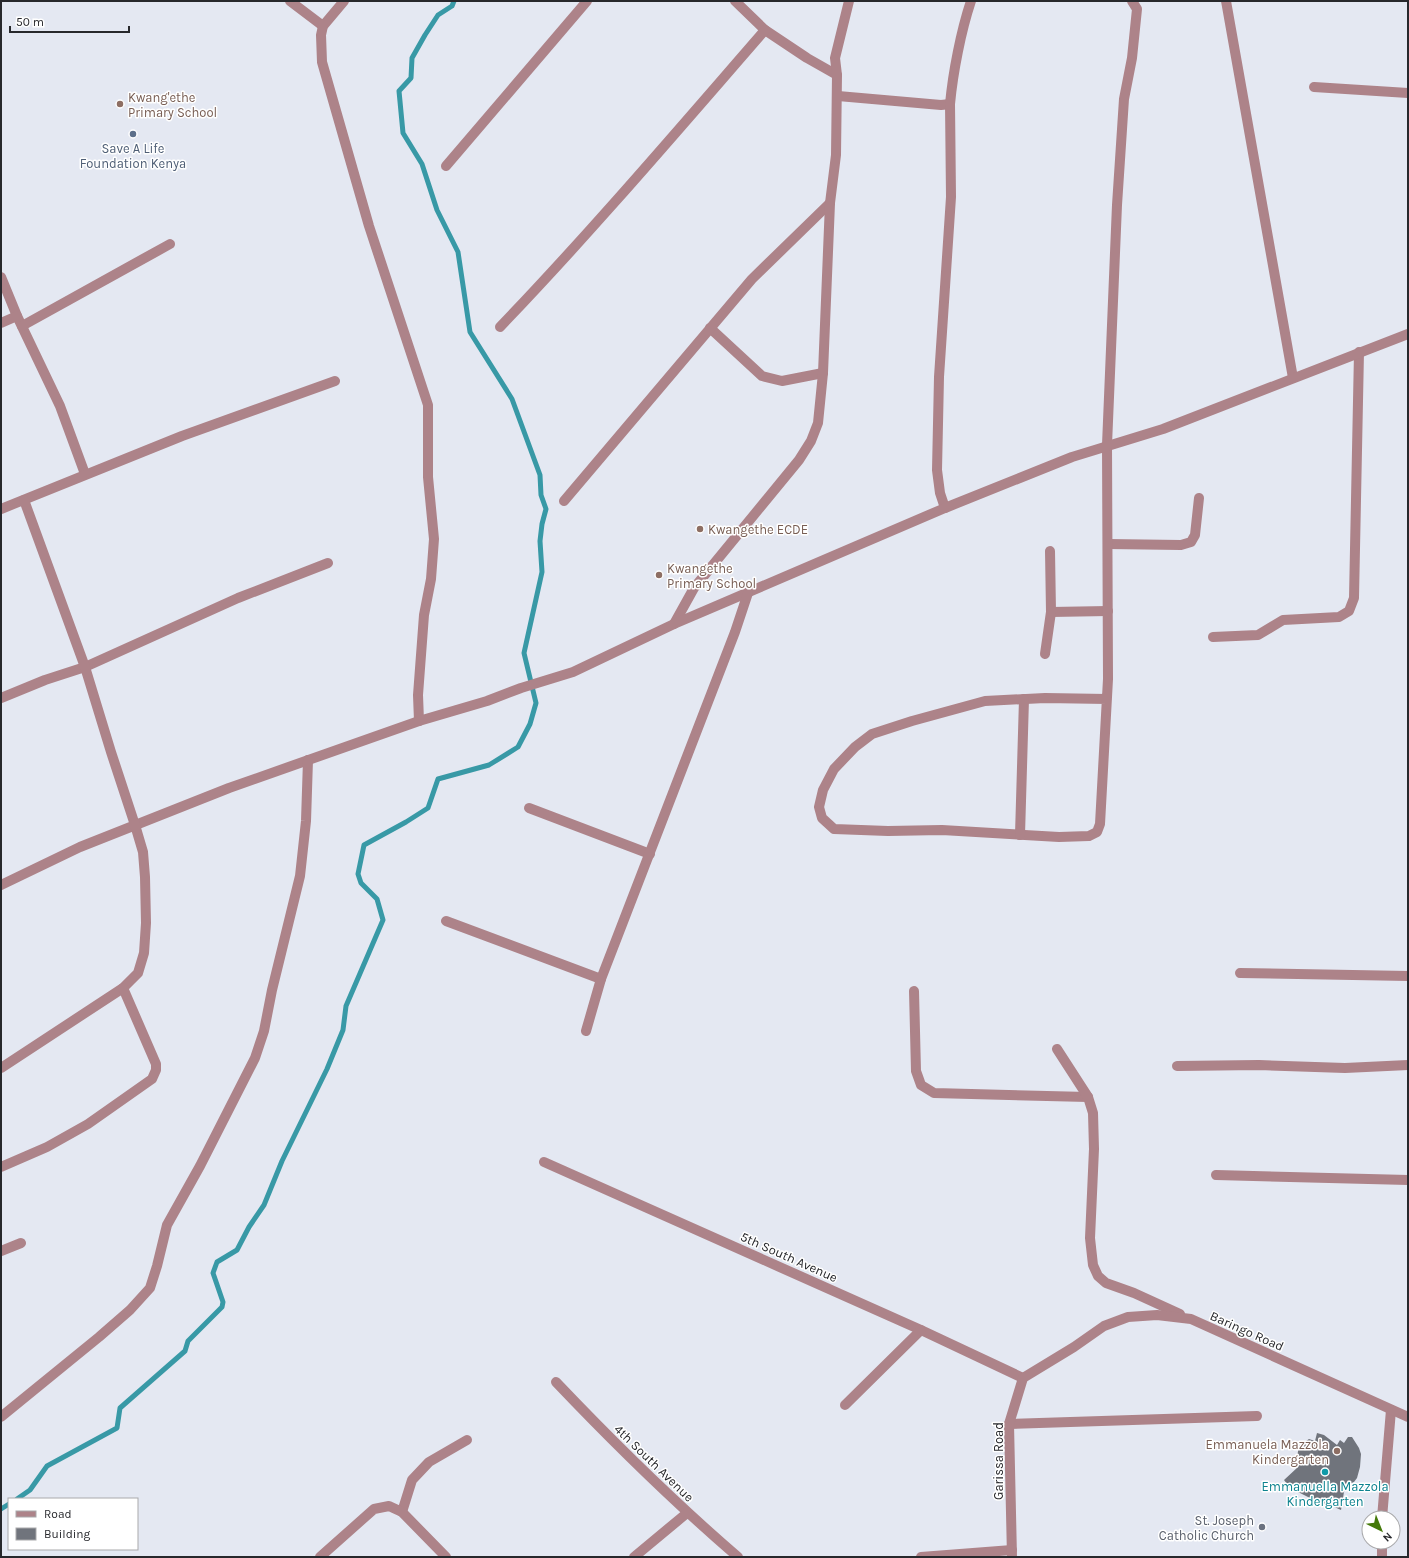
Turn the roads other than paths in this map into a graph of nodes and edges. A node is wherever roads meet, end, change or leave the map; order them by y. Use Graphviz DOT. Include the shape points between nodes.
graph roads {
  1 [pos="290,1"];
  2 [pos="344,1"];
  3 [pos="587,1"];
  4 [pos="735,1"];
  5 [pos="849,1"];
  6 [pos="971,1"];
  7 [pos="1132,1"];
  8 [pos="1226,1"];
  9 [pos="323,26"];
  10 [pos="765,30"];
  11 [pos="838,76"];
  12 [pos="1314,87"];
  13 [pos="1408,93"];
  14 [pos="838,96"];
  15 [pos="950,104"];
  16 [pos="446,166"];
  17 [pos="830,204"];
  18 [pos="170,244"];
  19 [pos="1,277"];
  20 [pos="17,316"];
  21 [pos="1,323"];
  22 [pos="22,326"];
  23 [pos="500,327"];
  24 [pos="710,328"];
  25 [pos="1408,334"];
  26 [pos="1359,352"];
  27 [pos="823,374"];
  28 [pos="1293,378"];
  29 [pos="335,381"];
  30 [pos="1107,445"];
  31 [pos="85,474"];
  32 [pos="1199,498"];
  33 [pos="24,500"];
  34 [pos="564,501"];
  35 [pos="945,508"];
  36 [pos="1,509"];
  37 [pos="1108,544"];
  38 [pos="1050,551"];
  39 [pos="328,563"];
  40 [pos="748,593"];
  41 [pos="1108,611"];
  42 [pos="1051,612"];
  43 [pos="674,624"];
  44 [pos="1213,637"];
  45 [pos="1045,654"];
  46 [pos="85,666"];
  47 [pos="1,698"];
  48 [pos="1024,699"];
  49 [pos="1107,700"];
  50 [pos="419,721"];
  51 [pos="308,760"];
  52 [pos="529,808"];
  53 [pos="135,825"];
  54 [pos="1020,835"];
  55 [pos="650,854"];
  56 [pos="1,885"];
  57 [pos="446,921"];
  58 [pos="1240,973"];
  59 [pos="1408,976"];
  60 [pos="600,978"];
  61 [pos="123,988"];
  62 [pos="914,991"];
  63 [pos="586,1031"];
  64 [pos="1057,1049"];
  65 [pos="1408,1065"];
  66 [pos="1177,1066"];
  67 [pos="1,1068"];
  68 [pos="1088,1097"];
  69 [pos="544,1162"];
  70 [pos="1,1167"];
  71 [pos="1216,1175"];
  72 [pos="1408,1180"];
  73 [pos="21,1243"];
  74 [pos="1,1251"];
  75 [pos="1191,1319"];
  76 [pos="921,1330"];
  77 [pos="1023,1378"];
  78 [pos="556,1382"];
  79 [pos="845,1405"];
  80 [pos="1391,1410"];
  81 [pos="1257,1416"];
  82 [pos="1,1417"];
  83 [pos="1408,1417"];
  84 [pos="1009,1424"];
  85 [pos="467,1440"];
  86 [pos="1383,1510"];
  87 [pos="402,1512"];
  88 [pos="687,1513"];
  89 [pos="1012,1554"];
  90 [pos="320,1557"];
  91 [pos="446,1557"];
  92 [pos="634,1557"];
  93 [pos="738,1557"];
  94 [pos="921,1557"];
  1 -- 9 [label="street"];
  2 -- 9 [label="street"];
  3 -- 16 [label="street"];
  4 -- 10 [label="street"];
  5 -- 11 [label="street" via="835,58"];
  6 -- 15 [label="street"];
  7 -- 30 [label="street" via="1137,9 1132,58 1124,99 1117,197"];
  8 -- 28 [label="street"];
  9 -- 50 [label="street" via="322,62 369,226 428,405 428,477 434,539 431,579 424,614 418,695"];
  10 -- 11 [label="street"];
  10 -- 23 [label="street" via="651,161"];
  11 -- 14 [label="street"];
  12 -- 13 [label="street"];
  14 -- 15 [label="street"];
  14 -- 17 [label="street" via="836,155"];
  15 -- 35 [label="street" via="951,197 938,377 937,470"];
  17 -- 24 [label="street" via="752,279"];
  17 -- 27 [label="street"];
  18 -- 22 [label="street"];
  19 -- 20 [label="street"];
  20 -- 21 [label="street"];
  20 -- 22 [label="street"];
  22 -- 31 [label="street" via="60,406"];
  24 -- 27 [label="street" via="762,376 782,381"];
  24 -- 34 [label="street"];
  25 -- 26 [label="street"];
  26 -- 28 [label="street"];
  26 -- 44 [label="street" via="1354,598 1349,611 1339,617 1283,620 1258,635"];
  27 -- 43 [label="street" via="818,423 811,441 799,460 694,588"];
  28 -- 30 [label="street" via="1163,429"];
  29 -- 31 [label="street"];
  30 -- 35 [label="street"];
  30 -- 37 [label="street"];
  31 -- 33 [label="street"];
  32 -- 37 [label="street" via="1195,535 1188,543"];
  33 -- 36 [label="street"];
  33 -- 46 [label="street"];
  35 -- 40 [label="street"];
  37 -- 41 [label="street"];
  38 -- 42 [label="street"];
  39 -- 46 [label="street" via="238,598"];
  40 -- 43 [label="street"];
  40 -- 55 [label="street"];
  41 -- 42 [label="street"];
  41 -- 49 [label="street"];
  42 -- 45 [label="street"];
  43 -- 50 [label="street" via="574,672"];
  46 -- 47 [label="street"];
  46 -- 53 [label="street"];
  48 -- 49 [label="street"];
  48 -- 54 [label="street"];
  48 -- 54 [label="street" via="985,701 872,734 855,746 834,769 819,807 822,818 834,829 942,830"];
  49 -- 54 [label="street" via="1100,824 1097,832 1089,836"];
  50 -- 51 [label="street"];
  51 -- 53 [label="street"];
  51 -- 82 [label="street" via="306,821 300,876 264,1031 255,1058 167,1225 150,1288 130,1310"];
  52 -- 55 [label="street"];
  53 -- 56 [label="street" via="80,847"];
  53 -- 61 [label="street" via="143,852 145,877 144,953 138,973"];
  55 -- 60 [label="street"];
  57 -- 60 [label="street"];
  58 -- 59 [label="street"];
  60 -- 63 [label="street"];
  61 -- 67 [label="street"];
  61 -- 70 [label="street" via="156,1064 152,1079 88,1124 47,1148"];
  62 -- 68 [label="street" via="916,1071 921,1085 934,1093"];
  64 -- 68 [label="street"];
  65 -- 66 [label="street" via="1345,1068"];
  68 -- 75 [label="street" via="1093,1113 1094,1149 1090,1238 1093,1265 1098,1276 1106,1283"];
  69 -- 76 [label="street, 5th South Avenue"];
  71 -- 72 [label="street"];
  73 -- 74 [label="street"];
  75 -- 77 [label="street, Baringo Road" via="1157,1315 1128,1317 1104,1326"];
  75 -- 80 [label="street, Baringo Road"];
  76 -- 77 [label="street, 5th South Avenue"];
  76 -- 79 [label="street"];
  77 -- 84 [label="street, Garissa Road"];
  78 -- 88 [label="street, 4th South Avenue"];
  80 -- 83 [label="street, Baringo Road"];
  80 -- 86 [label="street"];
  81 -- 84 [label="street"];
  84 -- 89 [label="street, Garissa Road"];
  85 -- 87 [label="street" via="429,1462 412,1480"];
  87 -- 90 [label="street" via="389,1506 374,1508"];
  87 -- 91 [label="street"];
  88 -- 92 [label="street"];
  88 -- 93 [label="street, 4th South Avenue"];
  89 -- 94 [label="street"];
}
